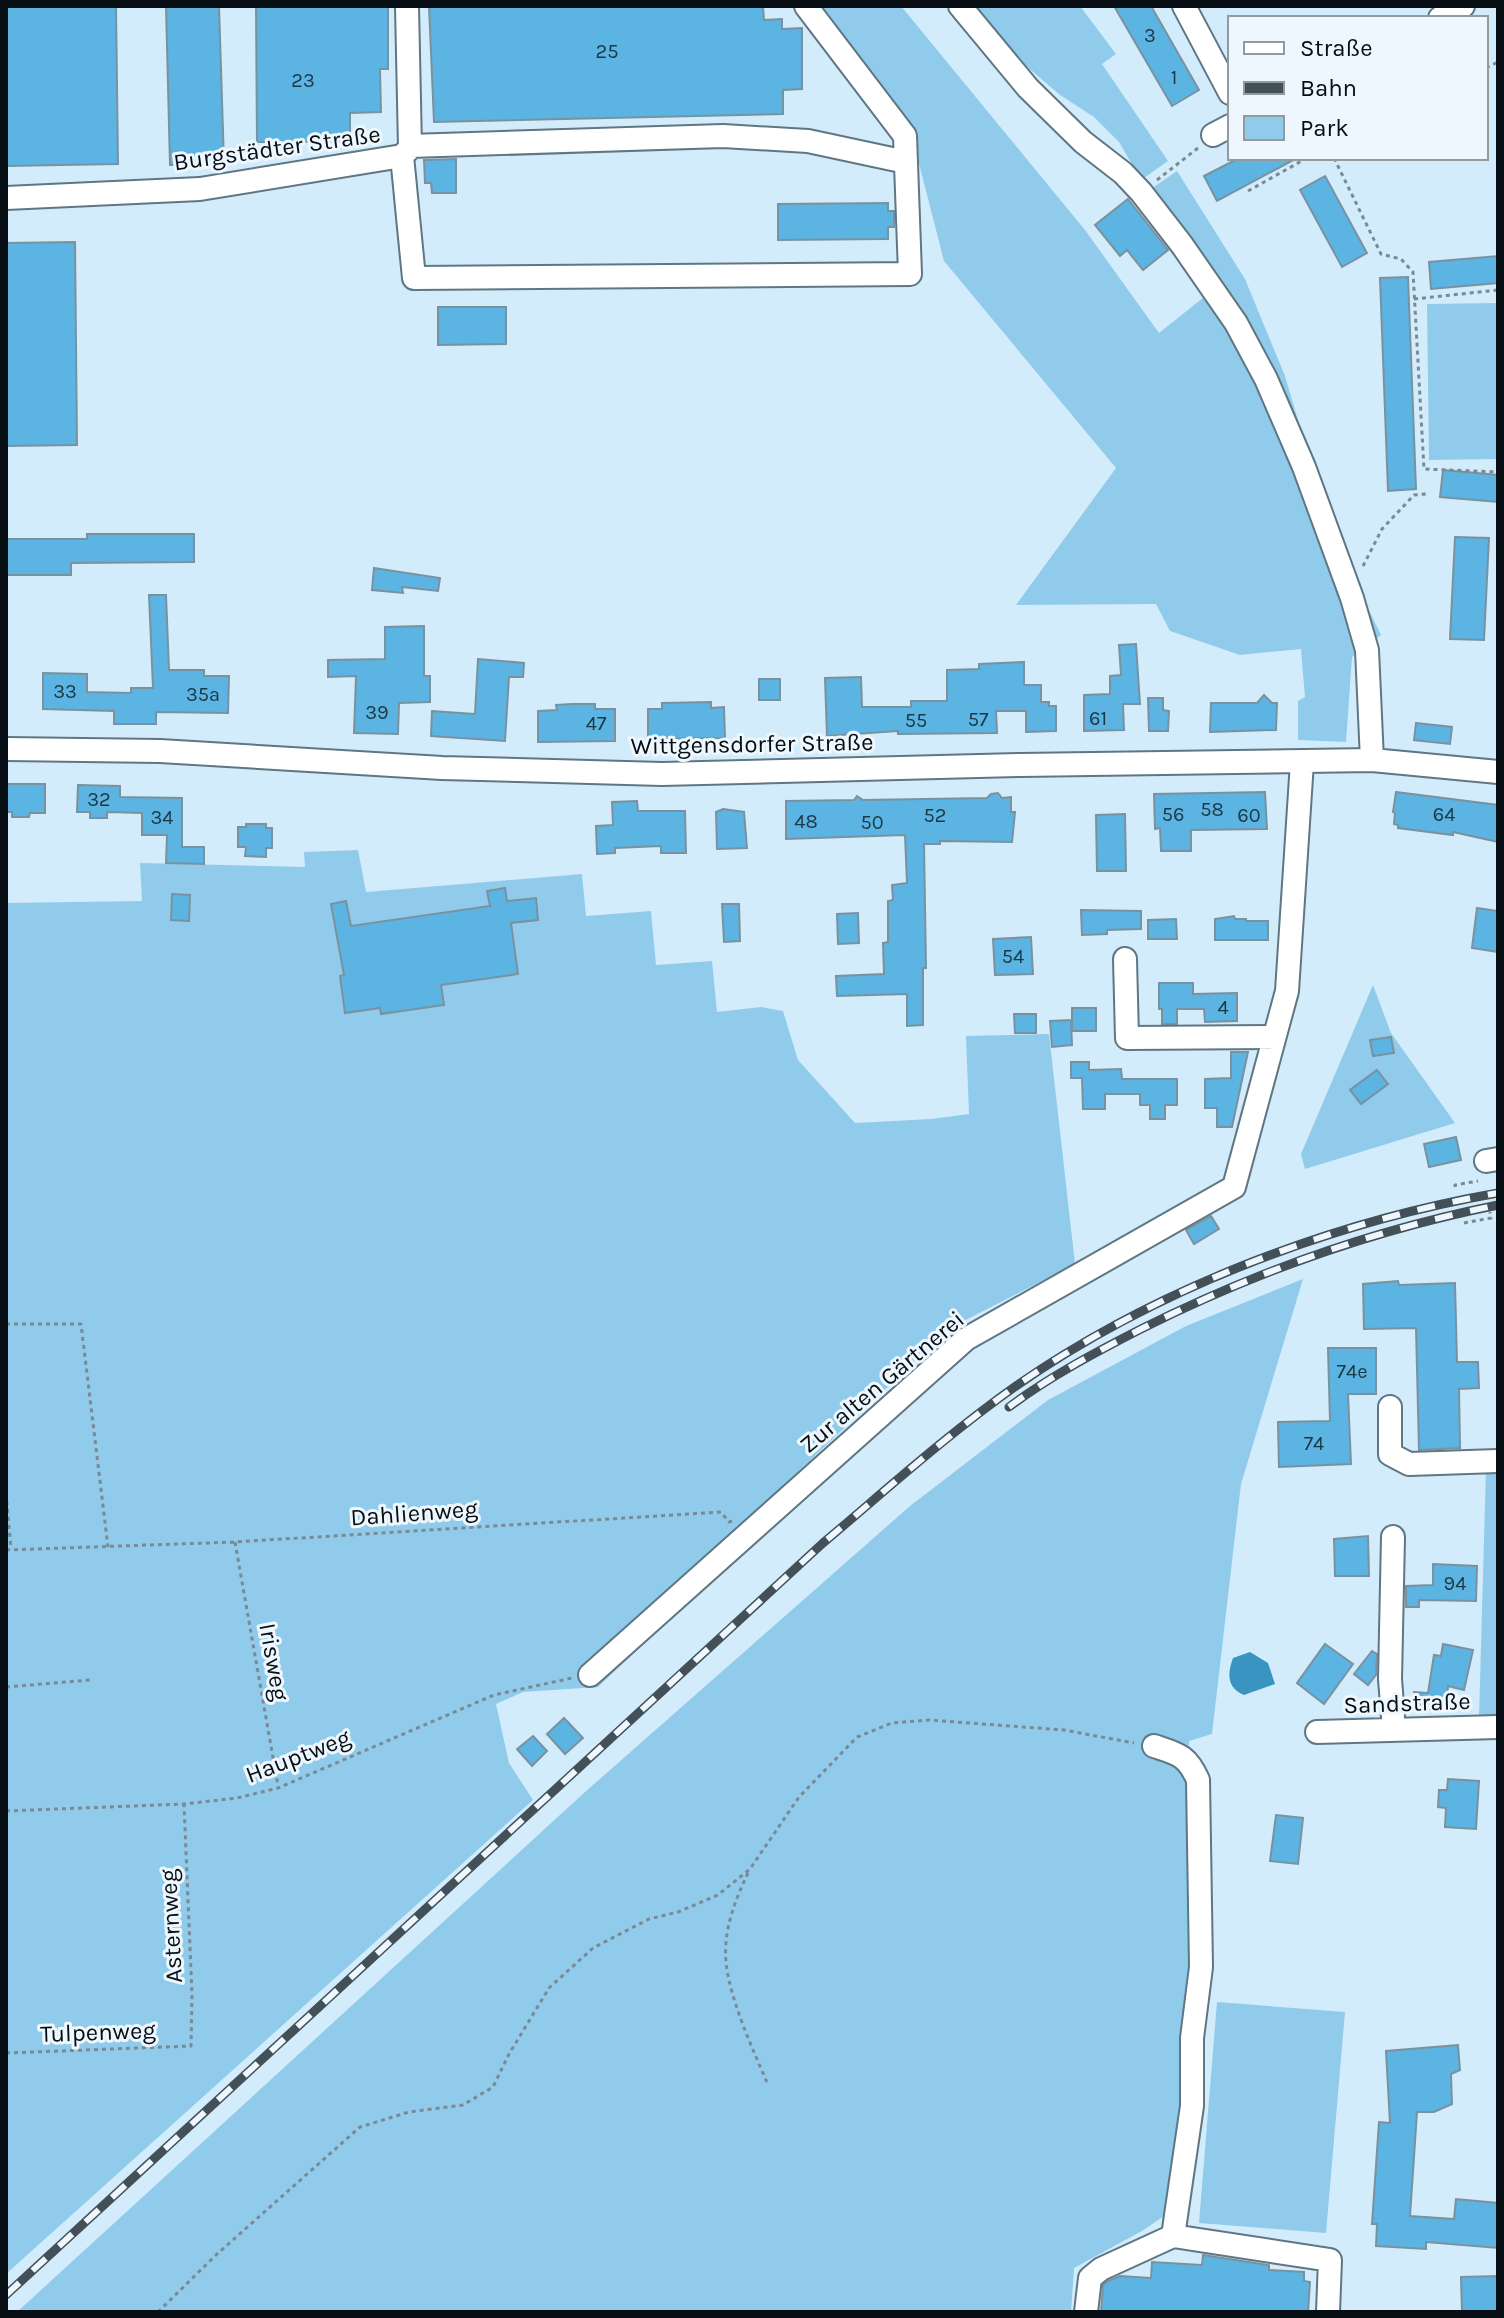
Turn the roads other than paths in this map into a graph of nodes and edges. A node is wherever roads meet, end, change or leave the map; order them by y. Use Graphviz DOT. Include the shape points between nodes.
graph roads {
  1 [pos="407,6"];
  2 [pos="806,6"];
  3 [pos="960,6"];
  4 [pos="1184,6"];
  5 [pos="1463,6"];
  6 [pos="1444,16"];
  7 [pos="1228,89"];
  8 [pos="406,151"];
  9 [pos="906,162"];
  10 [pos="6,198"];
  11 [pos="6,749"];
  12 [pos="1372,760"];
  13 [pos="1302,762"];
  14 [pos="1498,772"];
  15 [pos="1125,959"];
  16 [pos="1274,1037"];
  17 [pos="1390,1407"];
  18 [pos="1498,1461"];
  19 [pos="1393,1537"];
  20 [pos="590,1675"];
  21 [pos="1498,1727"];
  22 [pos="1394,1730"];
  23 [pos="1317,1732"];
  24 [pos="1154,1746"];
  25 [pos="1173,2236"];
  26 [pos="1086,2312"];
  27 [pos="1328,2312"];
  1 -- 8 [label="street, Burgstädter Straße"];
  2 -- 9 [label="street" via="905,136"];
  3 -- 12 [label="street" via="1028,88 1141,192 1236,323 1304,467 1352,598 1367,650"];
  4 -- 7 [label="street"];
  5 -- 6 [label="street"];
  8 -- 9 [label="street" via="723,136 808,141"];
  8 -- 9 [label="street" via="414,278 910,274"];
  8 -- 10 [label="street, Burgstädter Straße" via="200,189"];
  11 -- 13 [label="street, Wittgensdorfer Straße" via="662,774"];
  12 -- 13 [label="street, Wittgensdorfer Straße"];
  12 -- 14 [label="street, Wittgensdorfer Straße"];
  13 -- 16 [label="street, Zur alten Gärtnerei" via="1287,991"];
  15 -- 16 [label="street" via="1127,1038"];
  16 -- 20 [label="street, Zur alten Gärtnerei" via="1234,1187 966,1339"];
  17 -- 18 [label="street" via="1390,1454 1409,1464"];
  19 -- 22 [label="street"];
  21 -- 22 [label="street, Sandstraße"];
  22 -- 23 [label="street, Sandstraße"];
  24 -- 25 [label="street" via="1182,1756 1198,1780 1201,1967 1192,2038 1192,2106"];
  25 -- 26 [label="street" via="1090,2278"];
  25 -- 27 [label="street" via="1330,2260"];
}
